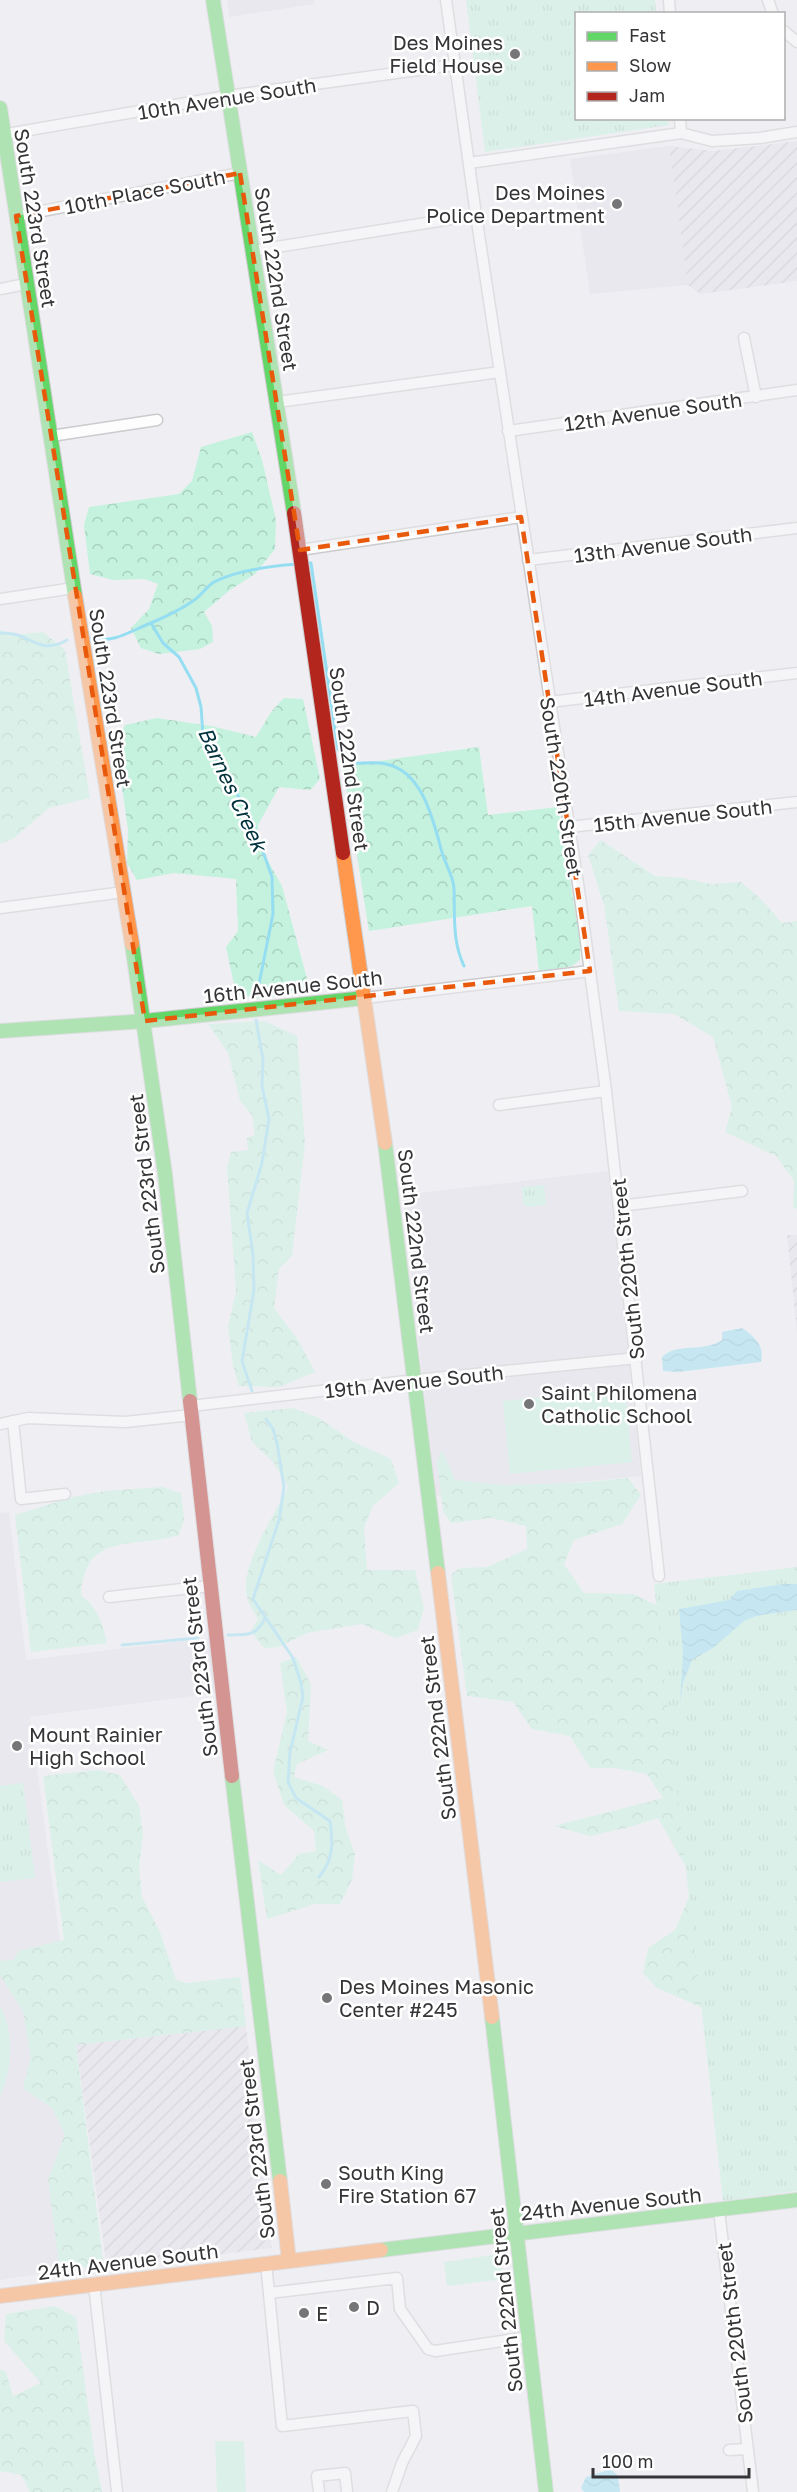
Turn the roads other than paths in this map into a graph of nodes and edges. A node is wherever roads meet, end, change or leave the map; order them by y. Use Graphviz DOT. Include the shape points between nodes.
graph roads {
  1 [pos="213,0"];
  2 [pos="446,0"];
  3 [pos="785,33"];
  4 [pos="797,42"];
  5 [pos="455,65"];
  6 [pos="227,96"];
  7 [pos="0,108"];
  8 [pos="680,120"];
  9 [pos="797,132"];
  10 [pos="681,133"];
  11 [pos="2,135"];
  12 [pos="469,163"];
  13 [pos="240,173"];
  14 [pos="476,215"];
  15 [pos="16,216"];
  16 [pos="252,251"];
  17 [pos="26,284"];
  18 [pos="0,289"];
  19 [pos="744,338"];
  20 [pos="500,372"];
  21 [pos="797,390"];
  22 [pos="756,397"];
  23 [pos="277,402"];
  24 [pos="157,420"];
  25 [pos="508,431"];
  26 [pos="51,436"];
  27 [pos="521,517"];
  28 [pos="797,528"];
  29 [pos="300,550"];
  30 [pos="528,560"];
  31 [pos="74,588"];
  32 [pos="0,599"];
  33 [pos="797,673"];
  34 [pos="549,702"];
  35 [pos="797,802"];
  36 [pos="569,827"];
  37 [pos="124,892"];
  38 [pos="0,908"];
  39 [pos="590,971"];
  40 [pos="366,998"];
  41 [pos="145,1021"];
  42 [pos="0,1031"];
  43 [pos="606,1091"];
  44 [pos="499,1105"];
  45 [pos="742,1191"];
  46 [pos="620,1206"];
  47 [pos="637,1358"];
  48 [pos="415,1380"];
  49 [pos="192,1410"];
  50 [pos="13,1421"];
  51 [pos="0,1424"];
  52 [pos="65,1494"];
  53 [pos="660,1576"];
  54 [pos="210,1586"];
  55 [pos="109,1597"];
  56 [pos="797,2200"];
  57 [pos="719,2211"];
  58 [pos="518,2234"];
  59 [pos="289,2261"];
  60 [pos="266,2263"];
  61 [pos="94,2284"];
  62 [pos="269,2293"];
  63 [pos="0,2296"];
  64 [pos="529,2337"];
  65 [pos="747,2449"];
  66 [pos="729,2450"];
  67 [pos="117,2492"];
  68 [pos="319,2492"];
  69 [pos="347,2492"];
  70 [pos="392,2492"];
  71 [pos="546,2492"];
  72 [pos="753,2492"];
  1 -- 6 [label="street, South 222nd Street"];
  2 -- 5 [label="street, South 220th Street"];
  3 -- 4 [label="street"];
  5 -- 6 [label="street, 10th Avenue South"];
  5 -- 12 [label="street, South 220th Street"];
  6 -- 11 [label="street, 10th Avenue South"];
  6 -- 13 [label="street, South 222nd Street"];
  7 -- 11 [label="street, South 223rd Street"];
  8 -- 10 [label="street"];
  9 -- 10 [label="street" via="712,141"];
  10 -- 12 [label="street"];
  11 -- 15 [label="street, South 223rd Street"];
  12 -- 14 [label="street, South 220th Street"];
  13 -- 15 [label="street, 10th Place South"];
  13 -- 16 [label="street, South 222nd Street"];
  14 -- 16 [label="street"];
  14 -- 20 [label="street, South 220th Street"];
  15 -- 17 [label="street, South 223rd Street"];
  16 -- 23 [label="street, South 222nd Street"];
  17 -- 18 [label="street"];
  17 -- 26 [label="street, South 223rd Street"];
  19 -- 22 [label="street"];
  20 -- 23 [label="street"];
  20 -- 25 [label="street, South 220th Street"];
  21 -- 22 [label="street, 12th Avenue South"];
  22 -- 25 [label="street, 12th Avenue South"];
  23 -- 29 [label="street, South 222nd Street"];
  24 -- 26 [label="street"];
  25 -- 27 [label="street, South 220th Street"];
  26 -- 31 [label="street, South 223rd Street"];
  27 -- 29 [label="street"];
  27 -- 30 [label="street, South 220th Street"];
  28 -- 30 [label="street, 13th Avenue South"];
  29 -- 40 [label="street, South 222nd Street"];
  30 -- 34 [label="street, South 220th Street"];
  31 -- 32 [label="street"];
  31 -- 37 [label="street, South 223rd Street"];
  33 -- 34 [label="street, 14th Avenue South"];
  34 -- 36 [label="street, South 220th Street"];
  35 -- 36 [label="street, 15th Avenue South"];
  36 -- 39 [label="street, South 220th Street"];
  37 -- 38 [label="street"];
  37 -- 41 [label="street, South 223rd Street"];
  39 -- 40 [label="street, 16th Avenue South"];
  39 -- 43 [label="street, South 220th Street"];
  40 -- 41 [label="street, 16th Avenue South"];
  40 -- 48 [label="street, South 222nd Street"];
  41 -- 42 [label="street, 16th Avenue South"];
  41 -- 49 [label="street, South 223rd Street"];
  43 -- 44 [label="street"];
  43 -- 46 [label="street, South 220th Street"];
  45 -- 46 [label="street"];
  46 -- 47 [label="street, South 220th Street"];
  47 -- 48 [label="street, 19th Avenue South"];
  47 -- 53 [label="street, South 220th Street"];
  48 -- 49 [label="street, 19th Avenue South"];
  48 -- 58 [label="street, South 222nd Street"];
  49 -- 50 [label="street, 19th Avenue South" via="125,1422 51,1418"];
  49 -- 54 [label="street, South 223rd Street"];
  50 -- 51 [label="street, 19th Avenue South"];
  50 -- 52 [label="street" via="21,1499"];
  54 -- 55 [label="street"];
  54 -- 59 [label="street, South 223rd Street"];
  56 -- 57 [label="street, 24th Avenue South"];
  57 -- 58 [label="street, 24th Avenue South"];
  57 -- 65 [label="street, South 220th Street"];
  58 -- 59 [label="street, 24th Avenue South"];
  58 -- 64 [label="street, South 222nd Street"];
  59 -- 60 [label="street, 24th Avenue South"];
  60 -- 61 [label="street, 24th Avenue South"];
  60 -- 62 [label="street"];
  61 -- 63 [label="street, 24th Avenue South"];
  61 -- 67 [label="street"];
  62 -- 64 [label="street" via="397,2278 400,2309 428,2349"];
  62 -- 70 [label="street" via="282,2426 413,2411 416,2436"];
  64 -- 71 [label="street, South 222nd Street"];
  65 -- 66 [label="street"];
  65 -- 72 [label="street, South 220th Street"];
  68 -- 69 [label="street" via="317,2476 345,2473"];
}
